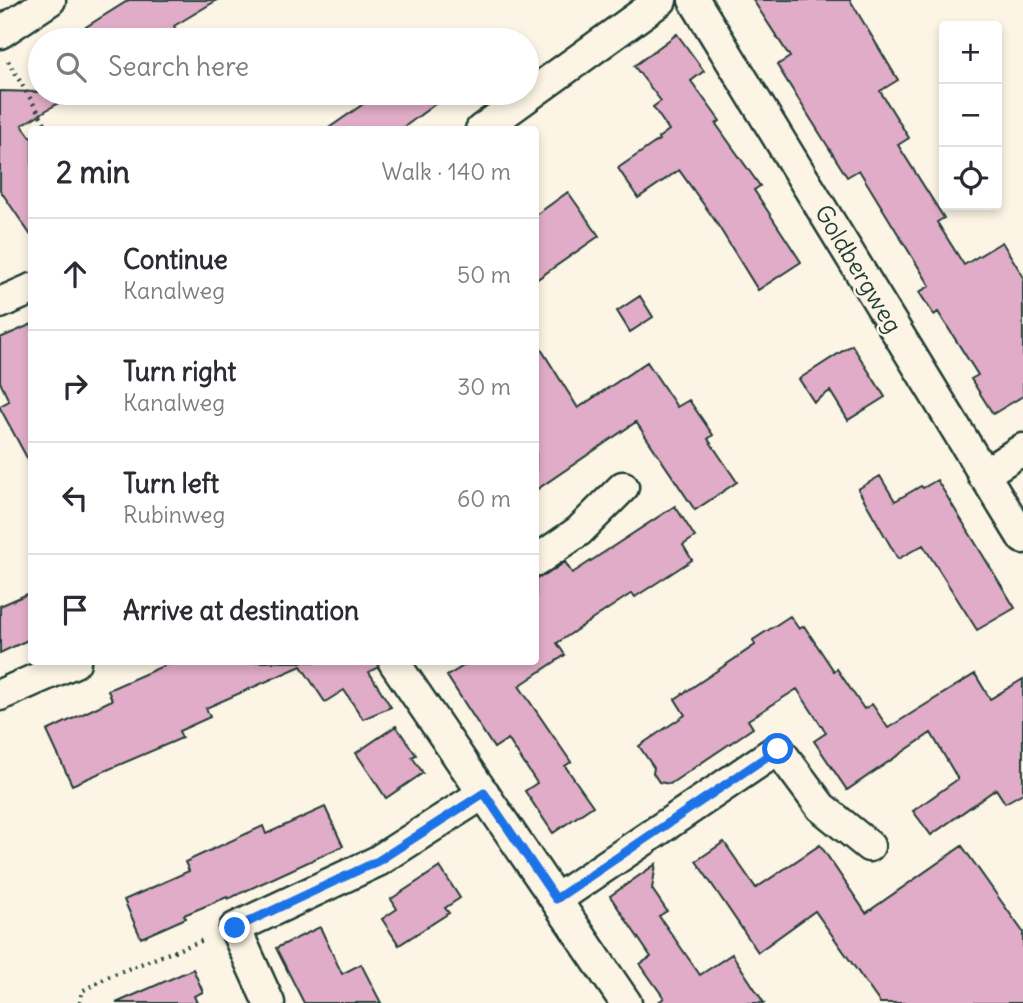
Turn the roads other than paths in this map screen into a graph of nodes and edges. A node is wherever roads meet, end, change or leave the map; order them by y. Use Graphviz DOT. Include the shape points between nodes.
graph roads {
  1 [pos="50,0"];
  2 [pos="661,0"];
  3 [pos="694,0"];
  4 [pos="3,45"];
  5 [pos="539,88"];
  6 [pos="516,105"];
  7 [pos="487,126"];
  8 [pos="28,291"];
  9 [pos="0,303"];
  10 [pos="1023,449"];
  11 [pos="983,475"];
  12 [pos="623,487"];
  13 [pos="1023,538"];
  14 [pos="539,559"];
  15 [pos="68,665"];
  16 [pos="396,665"];
  17 [pos="0,695"];
  18 [pos="484,793"];
  19 [pos="870,846"];
  20 [pos="556,899"];
  21 [pos="269,1003"];
  22 [pos="626,1003"];
  1 -- 4 [label="street"];
  2 -- 5 [label="street"];
  3 -- 11 [label="street, Goldbergweg"];
  6 -- 7 [label="street"];
  8 -- 9 [label="street"];
  10 -- 11 [label="street"];
  11 -- 13 [label="street, Goldbergweg"];
  12 -- 14 [label="street" via="579,531"];
  15 -- 17 [label="street"];
  16 -- 18 [label="street"];
  18 -- 20 [label="street"];
  18 -- 21 [label="street" via="378,861 235,928"];
  19 -- 20 [label="street" via="821,807 778,749"];
  20 -- 22 [label="street"];
}
